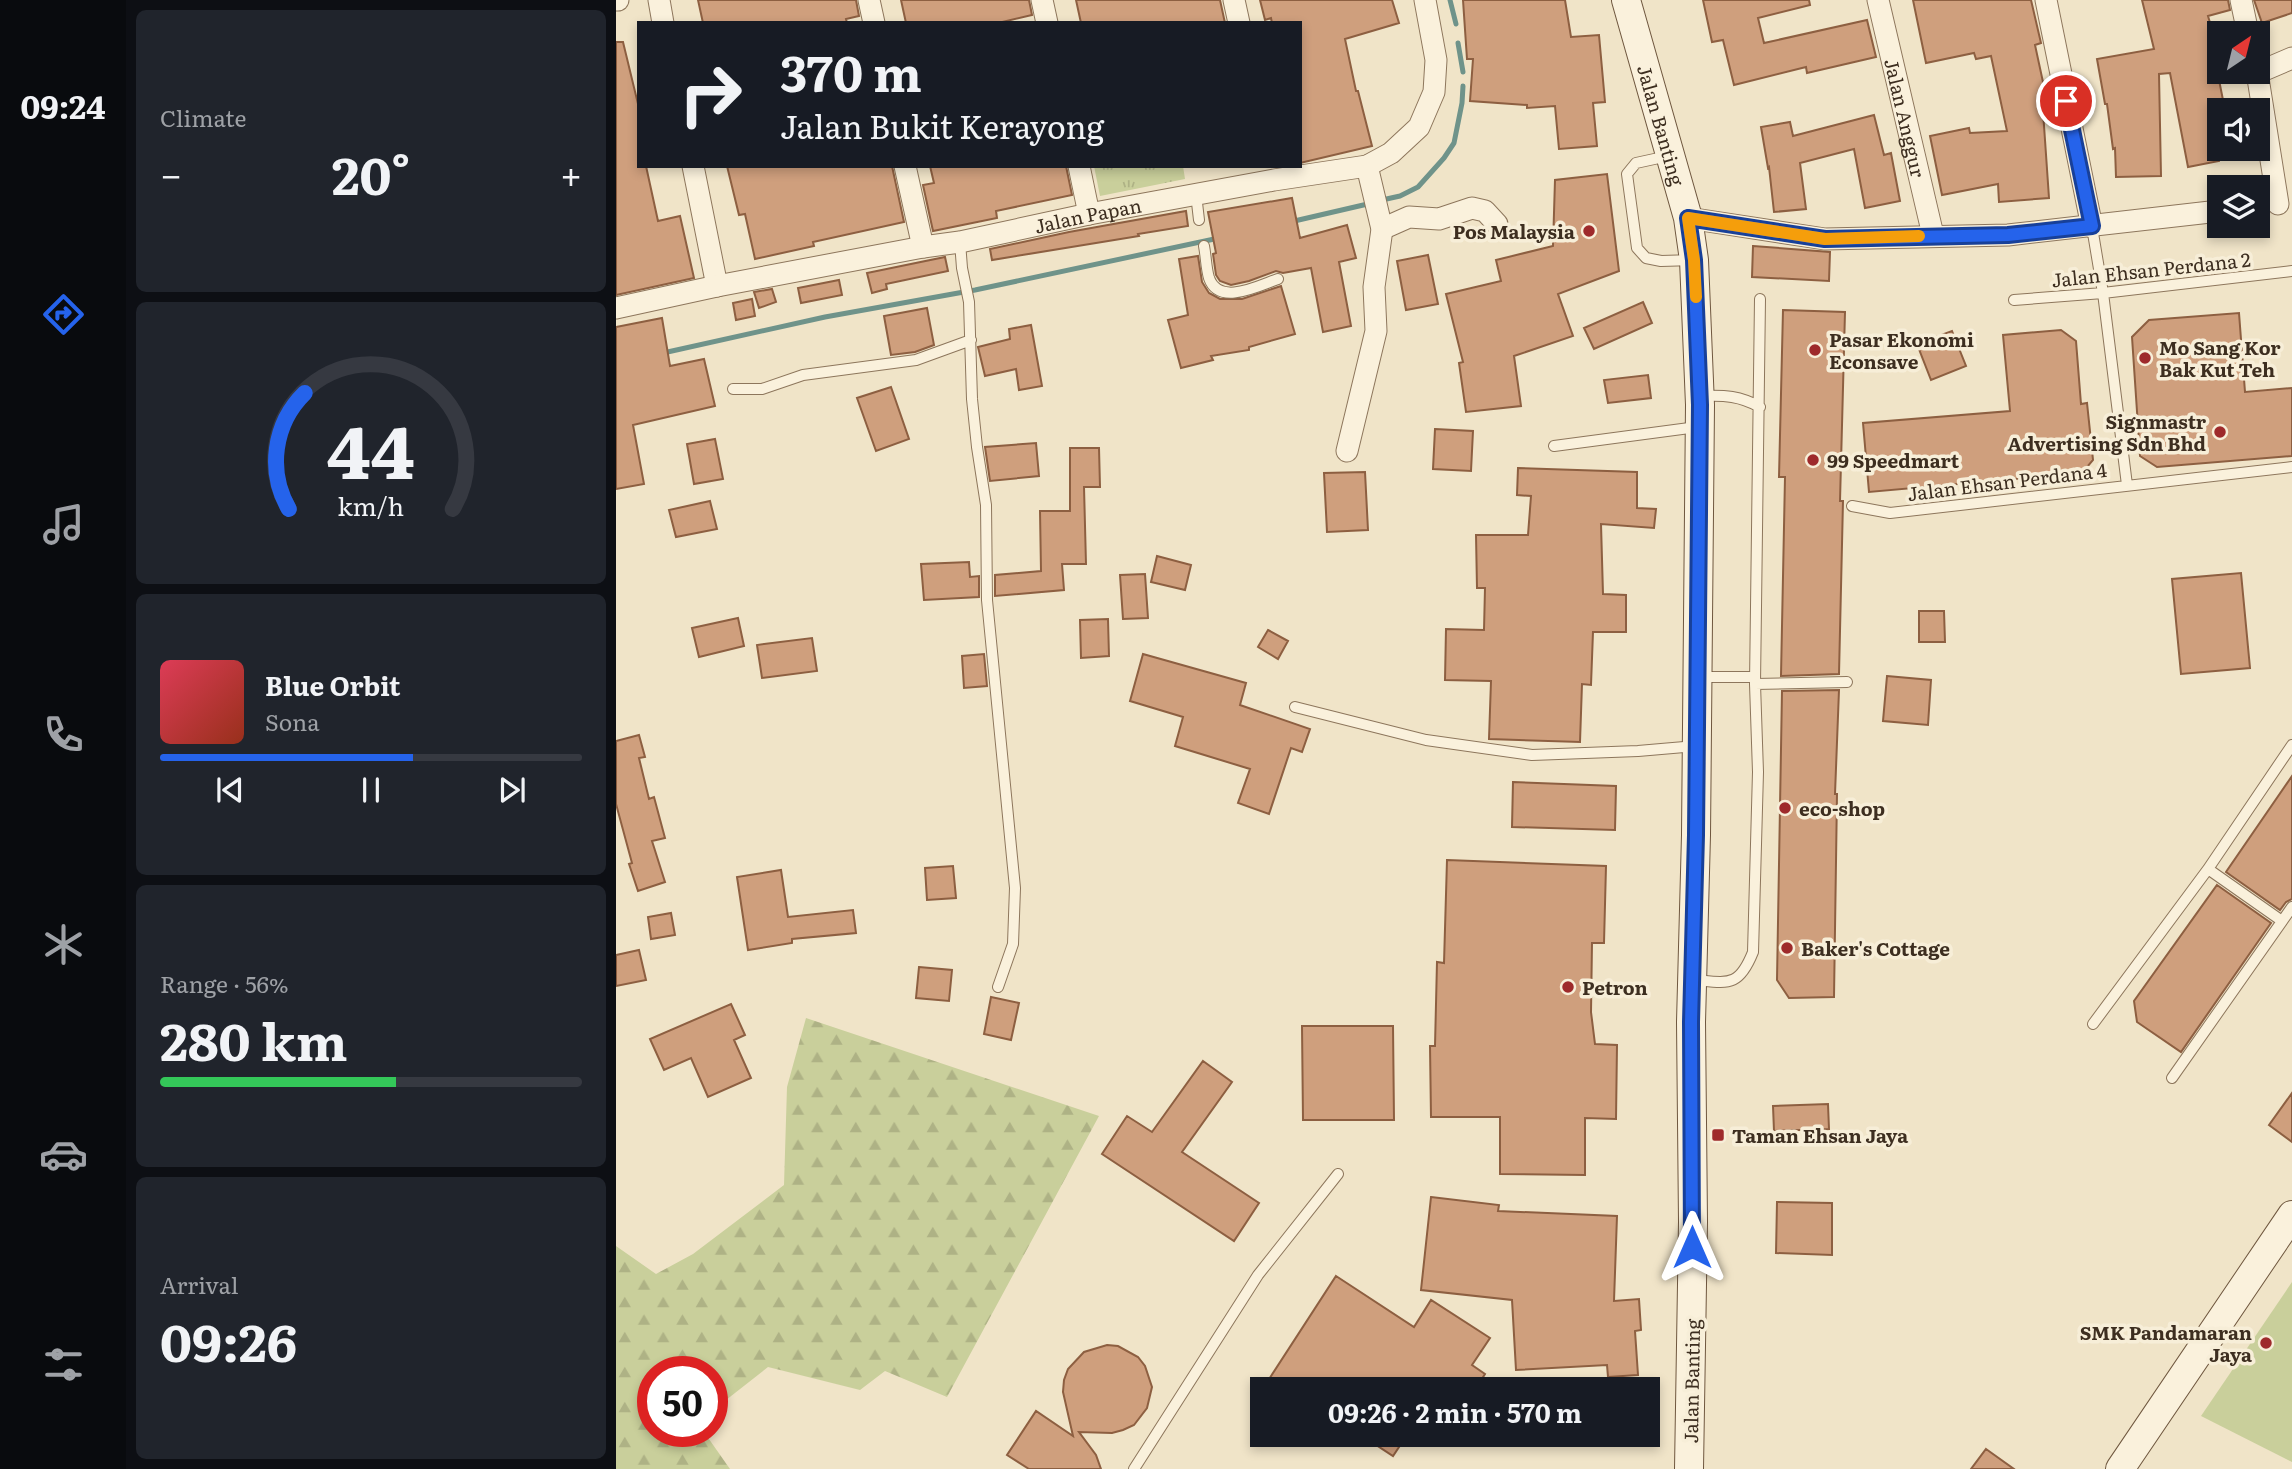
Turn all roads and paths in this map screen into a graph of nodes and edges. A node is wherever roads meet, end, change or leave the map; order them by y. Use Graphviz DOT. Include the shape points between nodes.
graph roads {
  1 [pos="659,0"];
  2 [pos="869,0"];
  3 [pos="1042,0"];
  4 [pos="1234,0"];
  5 [pos="1426,0"];
  6 [pos="1626,0"];
  7 [pos="1878,0"];
  8 [pos="2046,0"];
  9 [pos="2241,0"];
  10 [pos="663,21"];
  11 [pos="874,21"];
  12 [pos="1047,21"];
  13 [pos="1239,21"];
  14 [pos="2245,21"];
  15 [pos="2292,58"];
  16 [pos="2270,67"];
  17 [pos="2259,84"];
  18 [pos="1671,156"];
  19 [pos="693,168"];
  20 [pos="905,168"];
  21 [pos="1079,168"];
  22 [pos="1272,173"];
  23 [pos="1369,176"];
  24 [pos="1196,194"];
  25 [pos="2276,204"];
  26 [pos="2207,212"];
  27 [pos="1089,214"];
  28 [pos="1688,218"];
  29 [pos="1199,220"];
  30 [pos="1380,221"];
  31 [pos="1497,224"];
  32 [pos="2092,226"];
  33 [pos="1933,235"];
  34 [pos="960,242"];
  35 [pos="1204,246"];
  36 [pos="923,247"];
  37 [pos="1694,260"];
  38 [pos="2292,271"];
  39 [pos="1278,279"];
  40 [pos="718,286"];
  41 [pos="2103,293"];
  42 [pos="1760,299"];
  43 [pos="2014,300"];
  44 [pos="616,308"];
  45 [pos="971,340"];
  46 [pos="733,389"];
  47 [pos="1700,396"];
  48 [pos="1760,407"];
  49 [pos="1700,426"];
  50 [pos="1554,446"];
  51 [pos="1347,451"];
  52 [pos="2292,467"];
  53 [pos="2127,485"];
  54 [pos="1852,506"];
  55 [pos="1698,677"];
  56 [pos="1755,680"];
  57 [pos="1847,682"];
  58 [pos="1295,707"];
  59 [pos="2292,745"];
  60 [pos="1696,746"];
  61 [pos="2208,869"];
  62 [pos="2292,907"];
  63 [pos="2282,921"];
  64 [pos="1692,980"];
  65 [pos="998,987"];
  66 [pos="2093,1024"];
  67 [pos="2172,1077"];
  68 [pos="1338,1174"];
  69 [pos="2292,1215"];
  70 [pos="1134,1469"];
  71 [pos="1689,1469"];
  72 [pos="2120,1469"];
  1 -- 10 [label="street"];
  2 -- 11 [label="street"];
  3 -- 12 [label="street"];
  4 -- 13 [label="street"];
  5 -- 23 [label="street, Jalan Papan" via="1437,60 1434,92 1419,127"];
  6 -- 18 [label="main road, Jalan Banting"];
  7 -- 33 [label="street, Jalan Anggur"];
  8 -- 32 [label="street"];
  9 -- 14 [label="street"];
  15 -- 16 [label="street"];
  17 -- 25 [label="street"];
  18 -- 28 [label="main road, Jalan Banting"];
  18 -- 37 [label="lane" via="1636,163 1626,174 1637,248 1646,258"];
  19 -- 40 [label="street"];
  20 -- 36 [label="street"];
  21 -- 27 [label="street"];
  22 -- 23 [label="street, Jalan Papan"];
  22 -- 24 [label="street, Jalan Papan"];
  23 -- 30 [label="street"];
  24 -- 27 [label="street, Jalan Papan"];
  24 -- 29 [label="lane"];
  26 -- 32 [label="street"];
  27 -- 34 [label="street, Jalan Papan"];
  28 -- 33 [label="street" via="1825,239"];
  28 -- 37 [label="main road, Jalan Banting"];
  30 -- 31 [label="street" via="1439,219 1472,208 1485,211"];
  30 -- 51 [label="street" via="1374,286 1376,331"];
  32 -- 33 [label="street" via="2008,235"];
  32 -- 41 [label="lane"];
  34 -- 36 [label="street, Jalan Papan"];
  34 -- 45 [label="lane"];
  35 -- 39 [label="lane" via="1210,281 1225,293"];
  36 -- 40 [label="street, Jalan Papan"];
  37 -- 47 [label="main road, Jalan Banting"];
  38 -- 41 [label="lane, Jalan Ehsan Perdana 2"];
  40 -- 44 [label="street, Jalan Papan"];
  41 -- 43 [label="lane, Jalan Ehsan Perdana 2"];
  41 -- 53 [label="lane"];
  42 -- 48 [label="lane"];
  45 -- 46 [label="lane" via="916,360 803,375 762,389"];
  45 -- 65 [label="lane" via="976,447 986,505 988,600 1015,888 1013,944"];
  47 -- 48 [label="lane" via="1726,394"];
  47 -- 49 [label="main road, Jalan Banting"];
  48 -- 56 [label="lane"];
  49 -- 50 [label="lane"];
  49 -- 55 [label="main road, Jalan Banting"];
  52 -- 53 [label="lane, Jalan Ehsan Perdana 4"];
  53 -- 54 [label="lane, Jalan Ehsan Perdana 4" via="1890,513"];
  55 -- 56 [label="lane"];
  55 -- 60 [label="main road, Jalan Banting"];
  56 -- 57 [label="lane"];
  56 -- 64 [label="lane" via="1758,772 1753,952 1746,970 1735,980"];
  58 -- 60 [label="lane" via="1426,740 1532,755"];
  59 -- 61 [label="lane"];
  60 -- 64 [label="main road, Jalan Banting"];
  61 -- 63 [label="lane"];
  61 -- 66 [label="lane"];
  62 -- 63 [label="lane"];
  63 -- 67 [label="lane"];
  64 -- 71 [label="main road, Jalan Banting"];
  68 -- 70 [label="lane" via="1258,1275"];
  69 -- 72 [label="main road"];
}
